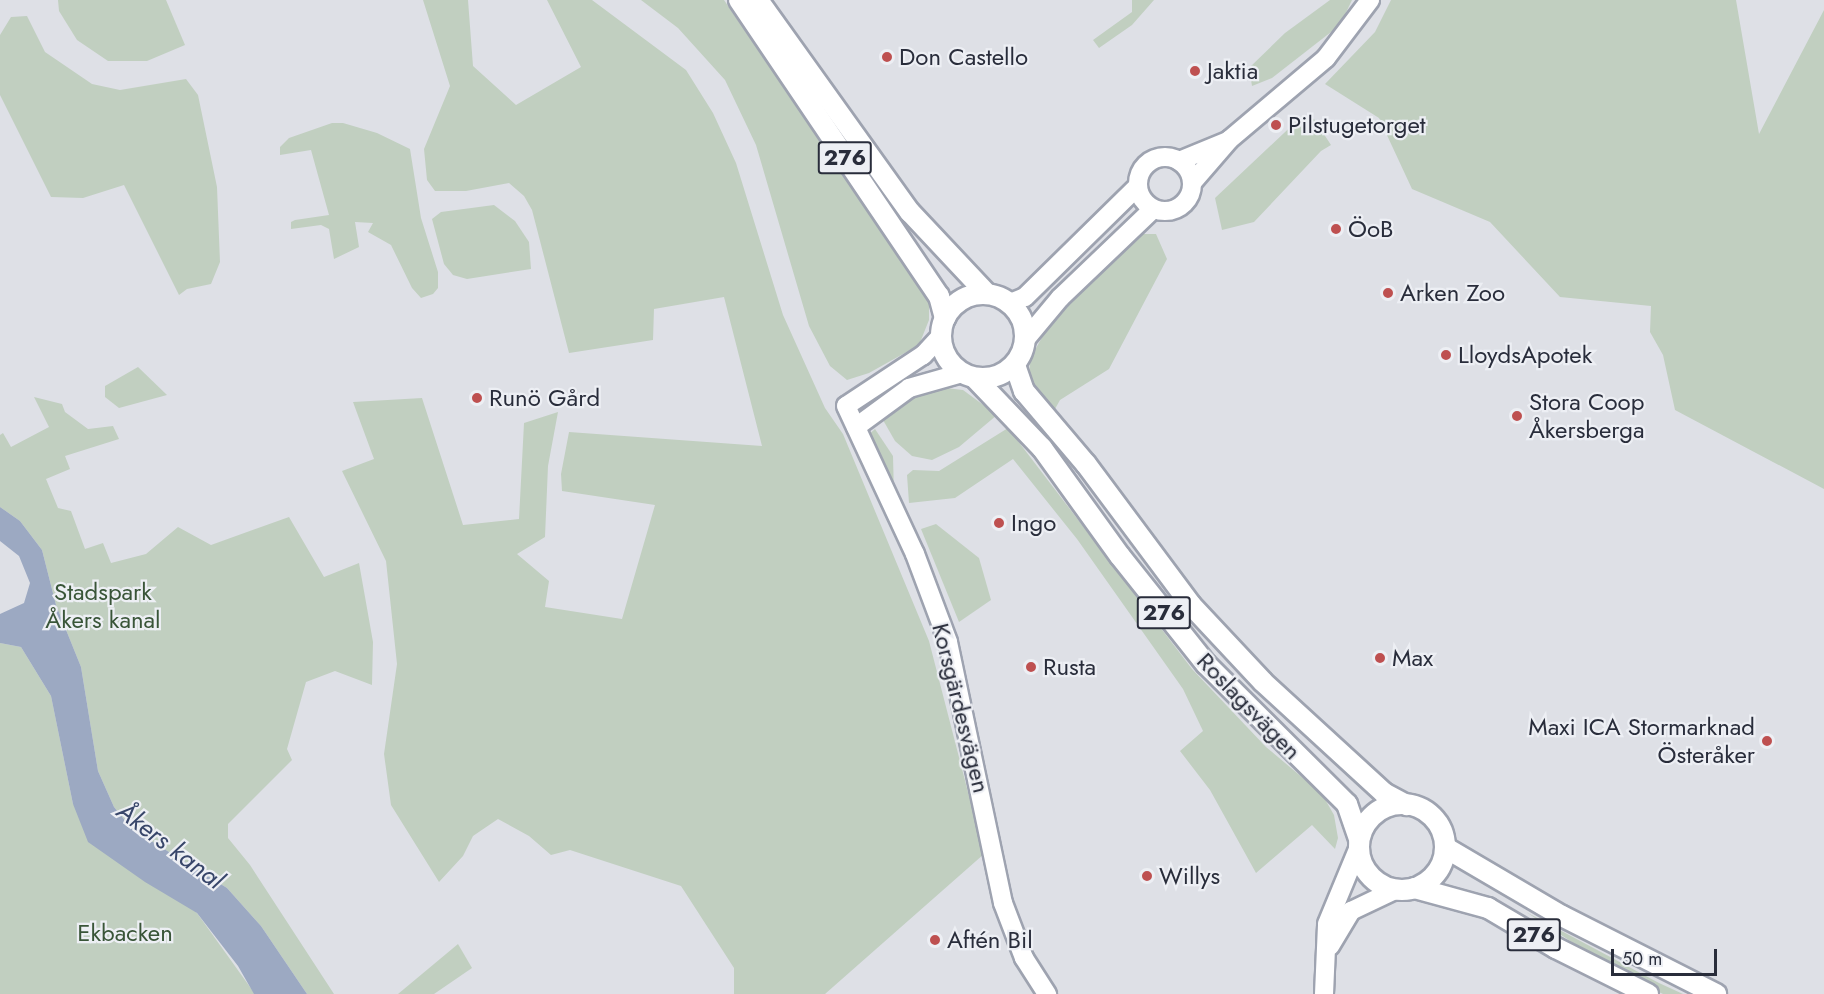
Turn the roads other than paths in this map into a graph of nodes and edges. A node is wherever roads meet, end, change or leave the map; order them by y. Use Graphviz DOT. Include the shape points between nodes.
graph roads {
  1 [pos="739,0"];
  2 [pos="758,0"];
  3 [pos="1370,0"];
  4 [pos="1229,140"];
  5 [pos="1179,161"];
  6 [pos="1192,183"];
  7 [pos="1137,187"];
  8 [pos="1153,208"];
  9 [pos="987,294"];
  10 [pos="1010,303"];
  11 [pos="945,318"];
  12 [pos="940,337"];
  13 [pos="1025,340"];
  14 [pos="1015,365"];
  15 [pos="969,375"];
  16 [pos="856,427"];
  17 [pos="1407,805"];
  18 [pos="1359,844"];
  19 [pos="1446,848"];
  20 [pos="1415,888"];
  21 [pos="1395,890"];
  22 [pos="1325,959"];
  23 [pos="1047,994"];
  24 [pos="1324,994"];
  25 [pos="1648,994"];
  26 [pos="1716,994"];
  1 -- 11 [label="main road, 276" via="935,289"];
  2 -- 9 [label="main road, 276" via="910,212"];
  3 -- 4 [label="street" via="1326,58"];
  4 -- 5 [label="street"];
  4 -- 6 [label="street"];
  5 -- 6 [label="street"];
  5 -- 7 [label="street" via="1157,158 1145,165"];
  6 -- 8 [label="street" via="1189,197 1178,208"];
  7 -- 8 [label="street" via="1142,200"];
  7 -- 10 [label="street" via="1034,290"];
  8 -- 13 [label="street" via="1060,298"];
  9 -- 10 [label="main road, 276"];
  9 -- 11 [label="main road" via="960,302"];
  10 -- 13 [label="main road" via="1022,320"];
  11 -- 12 [label="main road"];
  12 -- 15 [label="main road, 276" via="952,365"];
  12 -- 16 [label="street, Korsgärdesvägen" via="923,355 846,406"];
  13 -- 14 [label="main road"];
  14 -- 15 [label="main road" via="997,376"];
  14 -- 17 [label="main road, Roslagsvägen / 276" via="1024,392 1086,464 1191,605 1289,706 1384,793"];
  15 -- 16 [label="street" via="909,388"];
  15 -- 18 [label="main road, Roslagsvägen / 276" via="1042,448 1126,564 1206,664 1347,804"];
  16 -- 23 [label="street, Korsgärdesvägen" via="915,554 948,642 1003,903 1024,958"];
  17 -- 18 [label="main road" via="1389,806 1372,815"];
  17 -- 19 [label="main road" via="1432,817"];
  18 -- 21 [label="main road" via="1369,876"];
  18 -- 22 [label="street" via="1327,924"];
  19 -- 20 [label="main road" via="1439,870"];
  19 -- 26 [label="main road, 276" via="1562,916"];
  20 -- 21 [label="main road"];
  20 -- 25 [label="main road, 276" via="1488,908 1556,948"];
  21 -- 22 [label="street" via="1351,911 1336,931"];
  22 -- 24 [label="street"];
}
